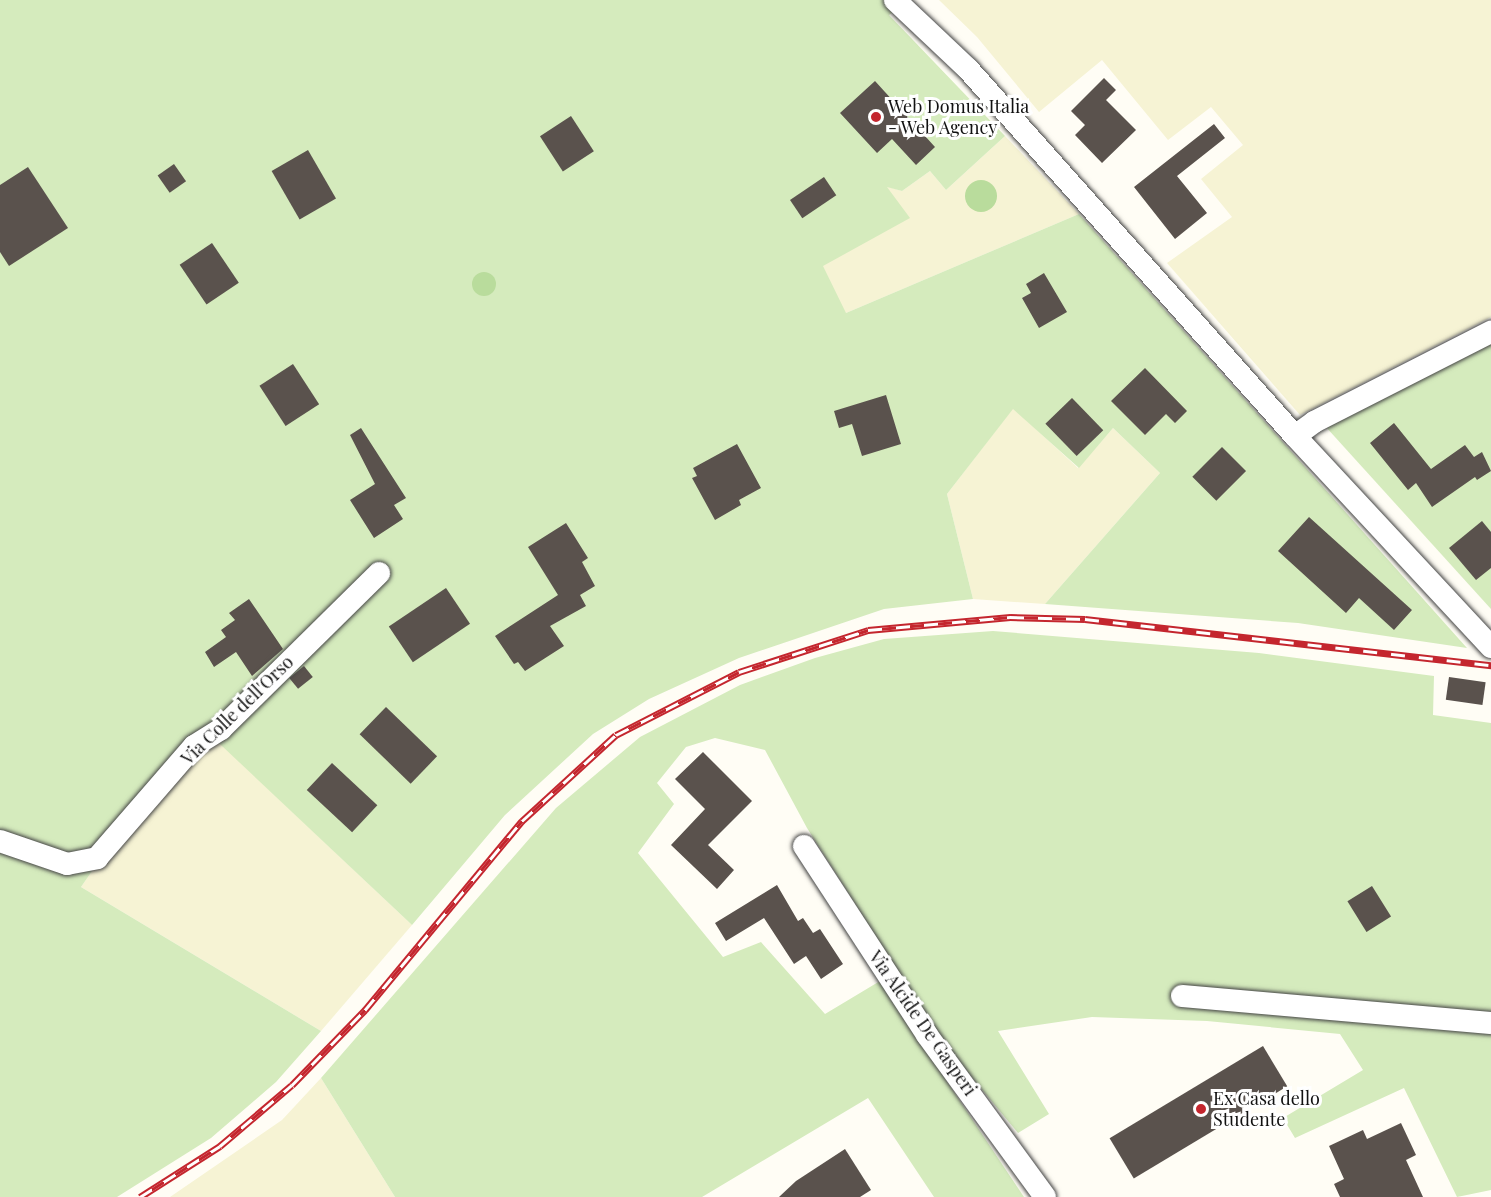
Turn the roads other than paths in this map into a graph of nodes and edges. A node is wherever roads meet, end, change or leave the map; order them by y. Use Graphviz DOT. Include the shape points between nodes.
graph roads {
  1 [pos="896,0"];
  2 [pos="1491,332"];
  3 [pos="1295,436"];
  4 [pos="380,573"];
  5 [pos="1491,647"];
  6 [pos="0,841"];
  7 [pos="804,846"];
  8 [pos="1182,996"];
  9 [pos="1491,1023"];
  10 [pos="1045,1197"];
  1 -- 3 [label="street" via="968,69"];
  2 -- 3 [label="street" via="1314,422"];
  3 -- 5 [label="street"];
  4 -- 6 [label="street, Via Colle dell'Orso" via="221,729 195,747 97,858 67,864"];
  7 -- 10 [label="street, Via Alcide De Gasperi" via="927,1035"];
  8 -- 9 [label="street"];
}
